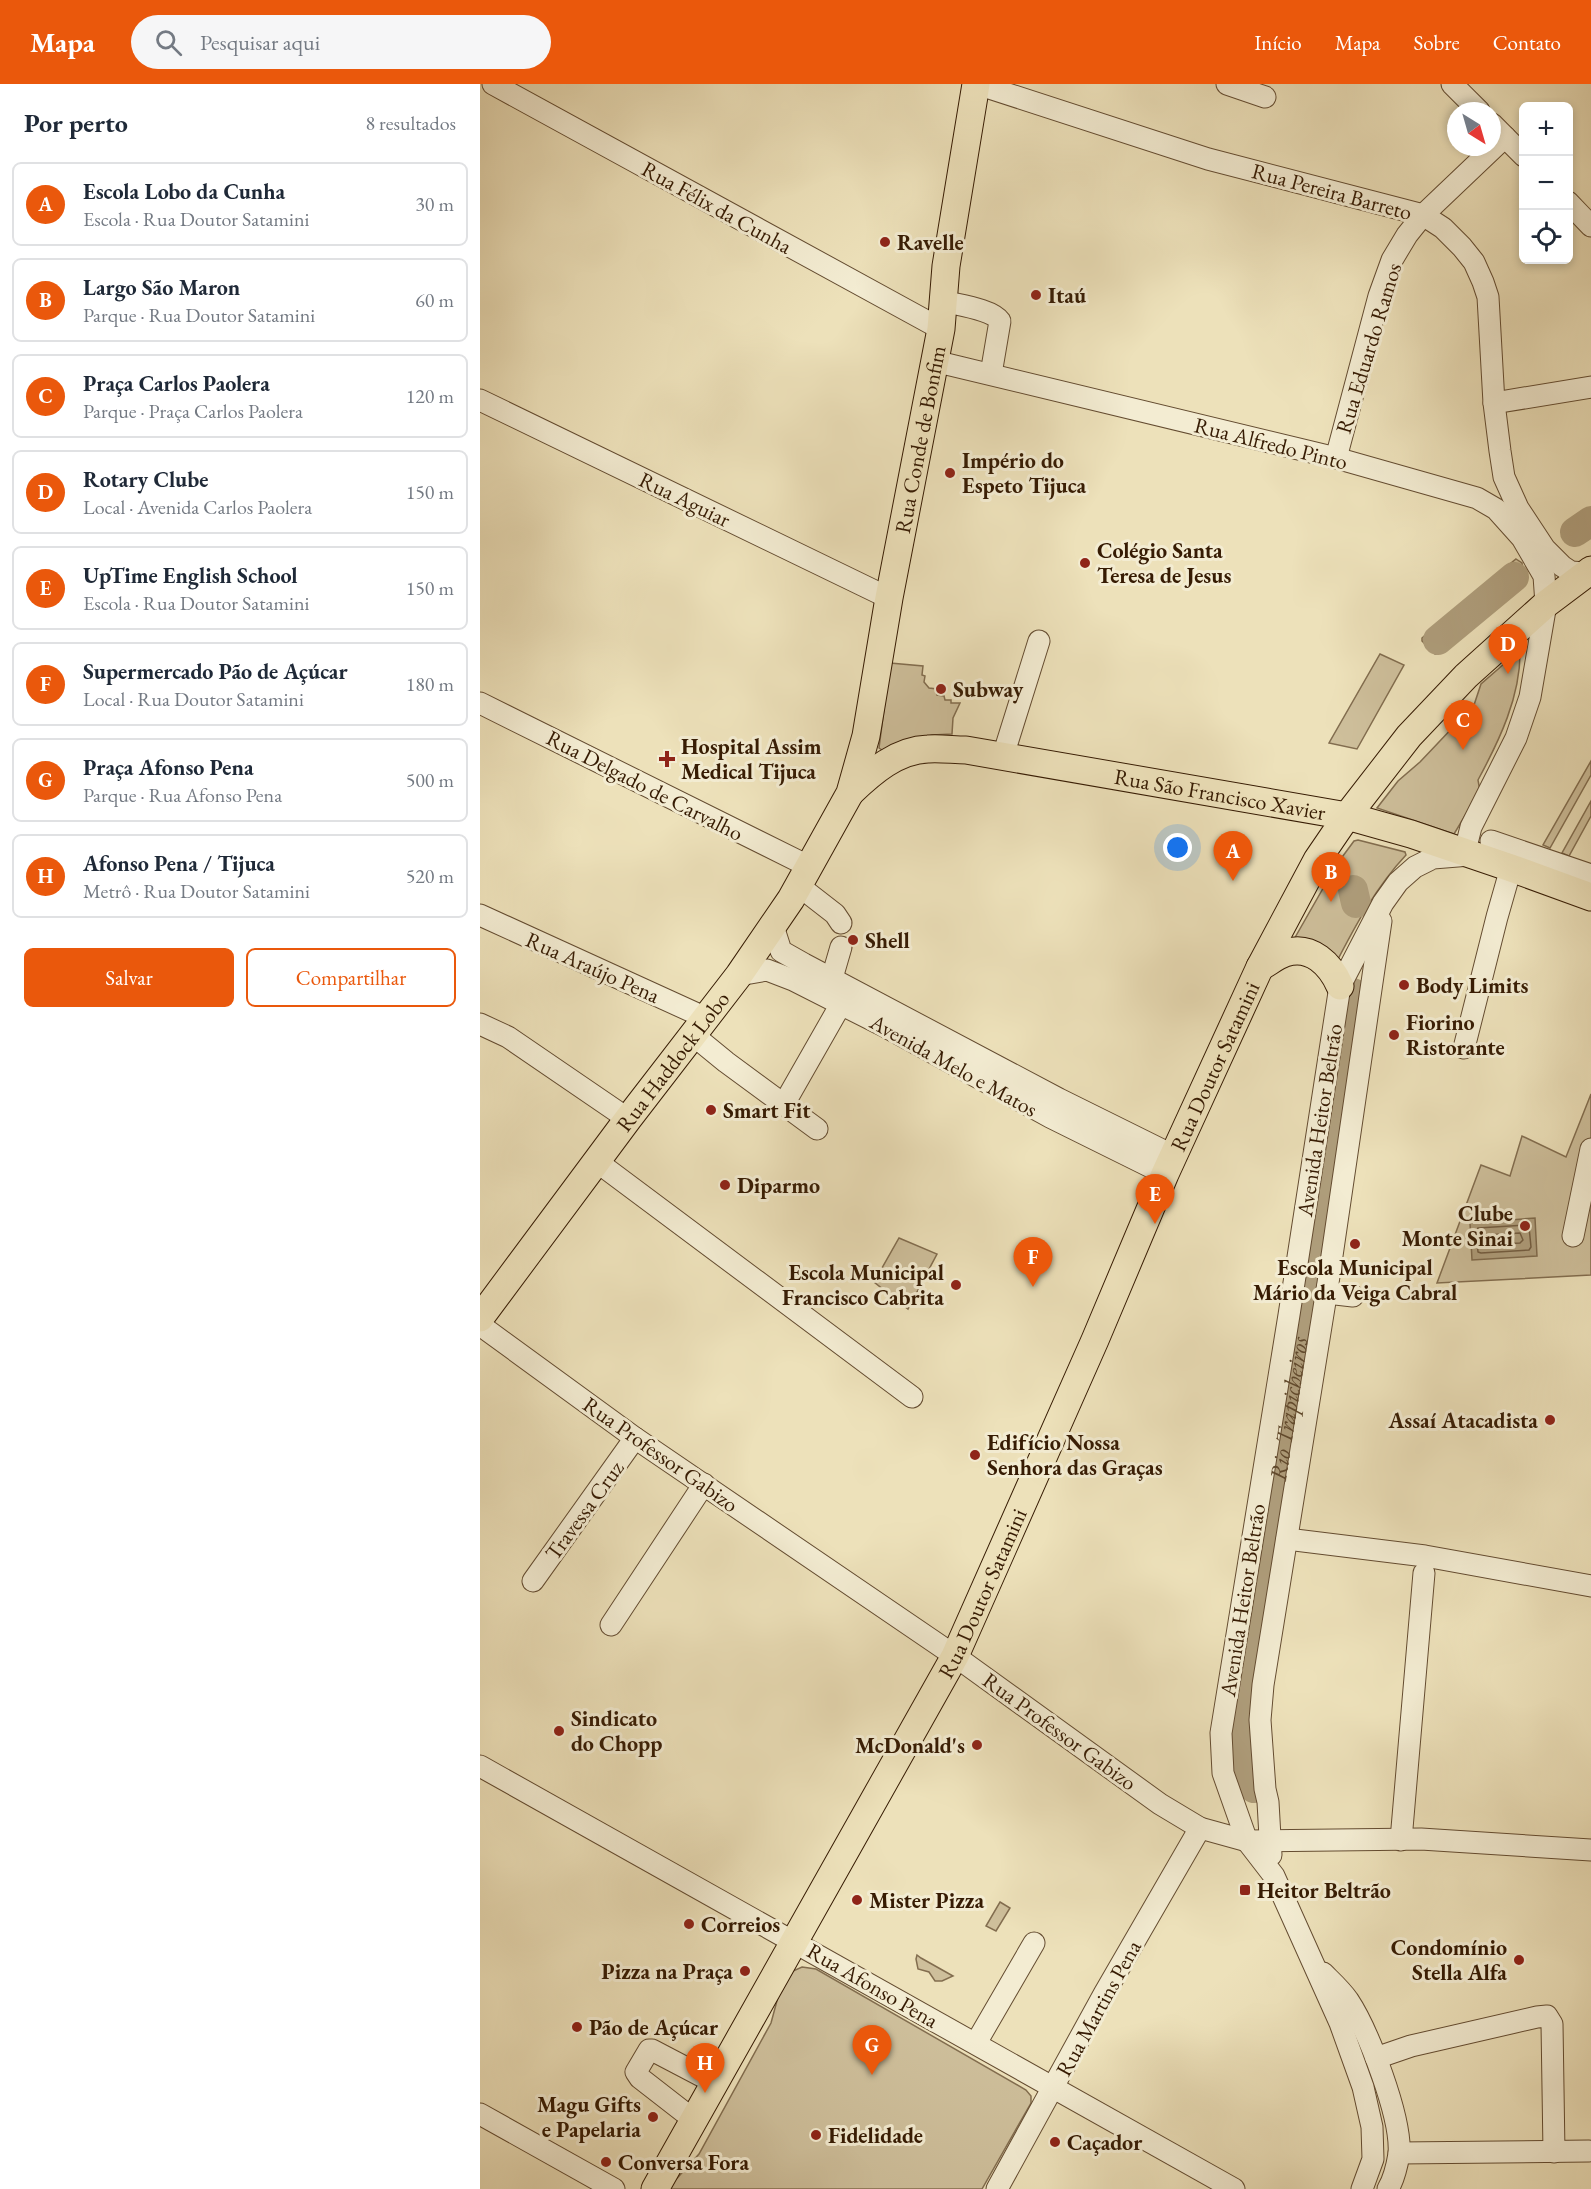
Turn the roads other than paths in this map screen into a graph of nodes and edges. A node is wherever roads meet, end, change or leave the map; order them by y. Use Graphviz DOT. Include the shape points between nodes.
graph roads {
  1 [pos="493,84"];
  2 [pos="976,84"];
  3 [pos="1227,84"];
  4 [pos="1452,84"];
  5 [pos="1264,97"];
  6 [pos="1470,102"];
  7 [pos="1501,132"];
  8 [pos="1519,151"];
  9 [pos="1476,156"];
  10 [pos="1573,206"];
  11 [pos="1423,215"];
  12 [pos="1591,225"];
  13 [pos="943,301"];
  14 [pos="940,328"];
  15 [pos="934,361"];
  16 [pos="991,374"];
  17 [pos="1591,387"];
  18 [pos="480,400"];
  19 [pos="1494,403"];
  20 [pos="1336,458"];
  21 [pos="1504,477"];
  22 [pos="1477,498"];
  23 [pos="1589,572"];
  24 [pos="889,598"];
  25 [pos="1546,604"];
  26 [pos="1039,641"];
  27 [pos="480,703"];
  28 [pos="1003,756"];
  29 [pos="850,793"];
  30 [pos="1347,816"];
  31 [pos="1480,848"];
  32 [pos="1511,868"];
  33 [pos="1591,875"];
  34 [pos="804,877"];
  35 [pos="1591,897"];
  36 [pos="1383,903"];
  37 [pos="480,915"];
  38 [pos="841,923"];
  39 [pos="773,926"];
  40 [pos="841,947"];
  41 [pos="1260,967"];
  42 [pos="739,975"];
  43 [pos="832,978"];
  44 [pos="1340,986"];
  45 [pos="841,1004"];
  46 [pos="889,1019"];
  47 [pos="480,1024"];
  48 [pos="700,1026"];
  49 [pos="1464,1048"];
  50 [pos="784,1104"];
  51 [pos="628,1119"];
  52 [pos="817,1129"];
  53 [pos="1591,1149"];
  54 [pos="596,1161"];
  55 [pos="1169,1165"];
  56 [pos="1573,1236"];
  57 [pos="1328,1288"];
  58 [pos="1354,1290"];
  59 [pos="480,1318"];
  60 [pos="480,1325"];
  61 [pos="912,1397"];
  62 [pos="635,1438"];
  63 [pos="704,1484"];
  64 [pos="1287,1539"];
  65 [pos="1424,1574"];
  66 [pos="533,1581"];
  67 [pos="1591,1586"];
  68 [pos="611,1625"];
  69 [pos="955,1656"];
  70 [pos="480,1766"];
  71 [pos="1200,1828"];
  72 [pos="1401,1840"];
  73 [pos="1247,1841"];
  74 [pos="1269,1842"];
  75 [pos="1591,1850"];
  76 [pos="1274,1876"];
  77 [pos="795,1941"];
  78 [pos="1034,1943"];
  79 [pos="1312,1962"];
  80 [pos="976,2043"];
  81 [pos="1376,2058"];
  82 [pos="715,2083"];
  83 [pos="1054,2087"];
  84 [pos="480,2114"];
  85 [pos="694,2120"];
  86 [pos="1589,2151"];
  87 [pos="1554,2152"];
  88 [pos="1399,2153"];
  89 [pos="614,2189"];
  90 [pos="656,2189"];
  91 [pos="997,2189"];
  92 [pos="1234,2189"];
  93 [pos="1362,2189"];
  94 [pos="1388,2189"];
  1 -- 14 [label="street, Rua Félix da Cunha"];
  2 -- 11 [label="street, Rua Pereira Barreto" via="1208,159"];
  2 -- 13 [label="main road, Rua Conde de Bonfim"];
  3 -- 5 [label="street"];
  4 -- 6 [label="street"];
  7 -- 8 [label="street"];
  9 -- 11 [label="street, Rua Eduardo Ramos"];
  10 -- 12 [label="street"];
  11 -- 19 [label="street, Rua Pereira Barreto" via="1462,247 1484,282"];
  11 -- 20 [label="street, Rua Eduardo Ramos" via="1392,260 1382,287"];
  13 -- 14 [label="main road, Rua Conde de Bonfim"];
  13 -- 16 [label="street" via="997,316 1000,321"];
  14 -- 15 [label="main road, Rua Conde de Bonfim"];
  15 -- 16 [label="street, Rua Alfredo Pinto"];
  15 -- 24 [label="main road, Rua Conde de Bonfim"];
  16 -- 20 [label="street, Rua Alfredo Pinto"];
  17 -- 19 [label="street"];
  18 -- 24 [label="street, Rua Aguiar"];
  19 -- 21 [label="street, Rua Pereira Barreto"];
  20 -- 22 [label="street, Rua Alfredo Pinto"];
  21 -- 22 [label="street" via="1490,494"];
  21 -- 23 [label="street, Rua Pereira Barreto" via="1518,508 1545,549 1571,572"];
  22 -- 25 [label="street, Rua Alfredo Pinto" via="1496,509 1522,538 1544,576"];
  23 -- 25 [label="main road"];
  24 -- 29 [label="main road, Rua Conde de Bonfim" via="866,736"];
  25 -- 30 [label="main road" via="1466,676 1409,736"];
  25 -- 31 [label="street, Rua Alfredo Pinto" via="1530,697 1516,738 1471,827 1467,843"];
  26 -- 28 [label="street"];
  27 -- 34 [label="street, Rua Delgado de Carvalho"];
  28 -- 29 [label="main road, Rua São Francisco Xavier" via="926,748 875,770"];
  28 -- 30 [label="main road, Rua São Francisco Xavier"];
  29 -- 34 [label="main road, Rua Haddock Lobo"];
  30 -- 31 [label="main road, Rua São Francisco Xavier"];
  30 -- 41 [label="main road, Rua Doutor Satamini" via="1317,860"];
  31 -- 32 [label="main road, Rua São Francisco Xavier"];
  31 -- 33 [label="street"];
  31 -- 36 [label="street, Avenida Heitor Beltrão" via="1433,858 1414,867"];
  32 -- 35 [label="main road, Rua São Francisco Xavier"];
  32 -- 49 [label="street"];
  34 -- 38 [label="street, Rua Delgado de Carvalho"];
  34 -- 39 [label="main road, Rua Haddock Lobo"];
  36 -- 44 [label="street, Avenida Heitor Beltrão"];
  36 -- 57 [label="street, Avenida Heitor Beltrão"];
  37 -- 48 [label="street, Rua Araújo Pena"];
  39 -- 42 [label="main road, Rua Haddock Lobo"];
  39 -- 43 [label="street, Avenida Melo e Matos" via="781,951"];
  40 -- 43 [label="street"];
  41 -- 44 [label="main road" via="1285,953 1300,951 1324,961"];
  41 -- 55 [label="main road, Rua Doutor Satamini"];
  42 -- 45 [label="street, Avenida Melo e Matos" via="767,970"];
  42 -- 48 [label="main road, Rua Haddock Lobo"];
  43 -- 46 [label="street, Avenida Melo e Matos"];
  44 -- 73 [label="street, Avenida Heitor Beltrão" via="1221,1733 1223,1773"];
  45 -- 46 [label="street, Avenida Melo e Matos"];
  45 -- 50 [label="street"];
  46 -- 55 [label="street, Avenida Melo e Matos"];
  47 -- 51 [label="street" via="508,1037"];
  48 -- 50 [label="street, Rua Araújo Pena" via="726,1062"];
  48 -- 51 [label="main road, Rua Haddock Lobo"];
  50 -- 52 [label="street, Rua Araújo Pena"];
  51 -- 54 [label="main road, Rua Haddock Lobo"];
  53 -- 56 [label="street"];
  54 -- 59 [label="main road, Rua Haddock Lobo"];
  54 -- 61 [label="street"];
  55 -- 69 [label="main road, Rua Doutor Satamini"];
  57 -- 58 [label="street"];
  57 -- 64 [label="street, Avenida Heitor Beltrão"];
  60 -- 62 [label="street, Rua Professor Gabizo"];
  62 -- 63 [label="street, Rua Professor Gabizo"];
  62 -- 66 [label="street, Travessa Cruz"];
  63 -- 68 [label="street"];
  63 -- 69 [label="street, Rua Professor Gabizo"];
  64 -- 67 [label="street" via="1389,1551"];
  64 -- 74 [label="street, Avenida Heitor Beltrão" via="1260,1720"];
  65 -- 72 [label="street"];
  69 -- 71 [label="street, Rua Professor Gabizo"];
  69 -- 77 [label="main road, Rua Doutor Satamini"];
  70 -- 77 [label="street, Rua Afonso Pena"];
  71 -- 73 [label="street, Rua Professor Gabizo"];
  71 -- 83 [label="street, Rua Martins Pena"];
  72 -- 74 [label="street, Rua Professor Gabizo"];
  72 -- 75 [label="street, Rua Professor Gabizo"];
  73 -- 74 [label="street, Rua Professor Gabizo"];
  73 -- 76 [label="street, Avenida Heitor Beltrão"];
  74 -- 76 [label="street, Avenida Heitor Beltrão"];
  76 -- 79 [label="street"];
  77 -- 80 [label="street, Rua Afonso Pena"];
  77 -- 82 [label="main road, Rua Doutor Satamini"];
  78 -- 80 [label="street"];
  79 -- 81 [label="street" via="1350,2002"];
  79 -- 93 [label="street" via="1340,2023 1372,2127 1373,2159"];
  80 -- 83 [label="street, Rua Afonso Pena"];
  81 -- 87 [label="street" via="1411,2046 1547,2016 1552,2024"];
  81 -- 88 [label="street" via="1390,2100"];
  82 -- 85 [label="main road, Rua Doutor Satamini"];
  82 -- 85 [label="street" via="652,2050 636,2072"];
  83 -- 91 [label="street, Rua Martins Pena"];
  83 -- 92 [label="street, Rua Afonso Pena"];
  84 -- 89 [label="street"];
  85 -- 90 [label="main road, Rua Doutor Satamini"];
  86 -- 87 [label="street"];
  87 -- 88 [label="street"];
  88 -- 94 [label="street"];
}
